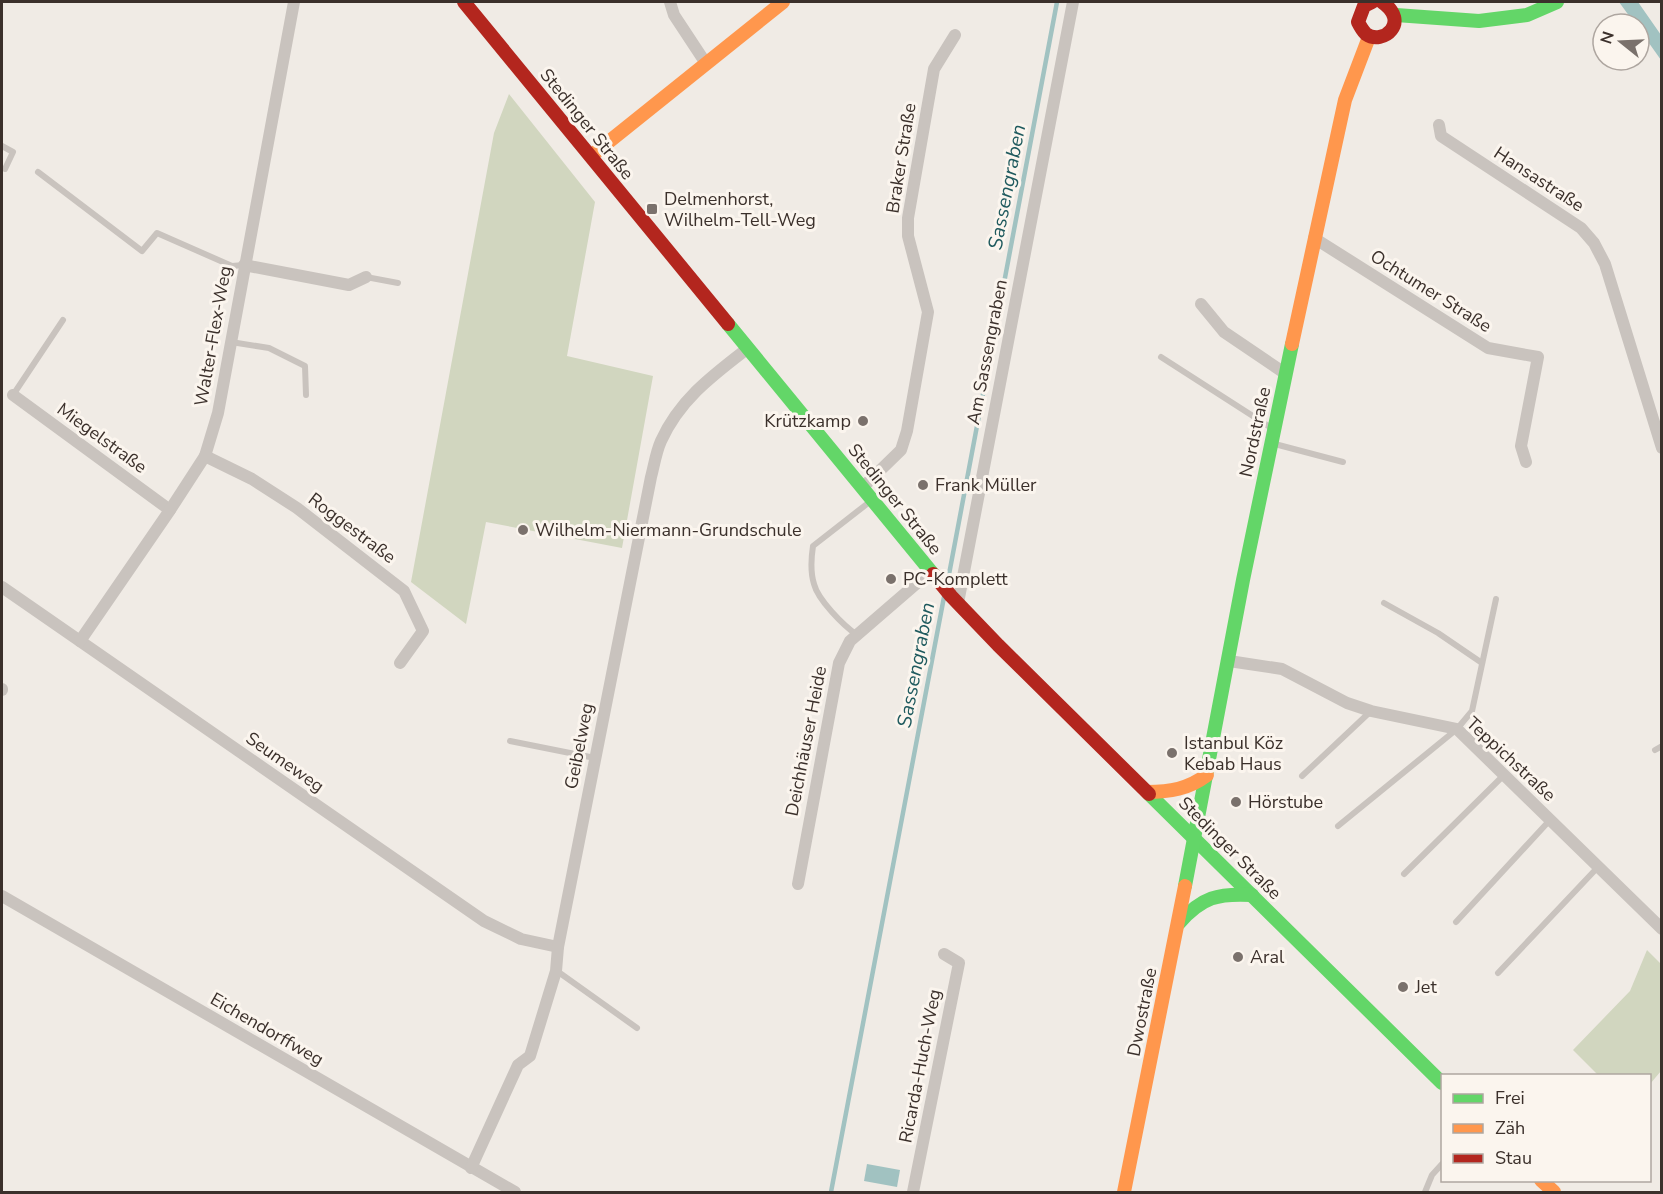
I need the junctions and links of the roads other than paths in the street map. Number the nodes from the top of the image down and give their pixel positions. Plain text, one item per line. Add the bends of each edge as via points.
1 (294, 2) edge
2 (464, 2) edge
3 (670, 2) edge
4 (783, 2) edge
5 (1073, 2) edge
6 (1382, 2) edge
7 (1557, 2) edge
8 (1364, 3) edge
9 (1396, 15) junction
10 (955, 35) dead end
11 (1369, 37) junction
12 (705, 62) junction
13 (1438, 125) dead end
14 (2, 147) edge
15 (591, 156) junction
16 (5, 169) dead end
17 (38, 172) dead end
18 (1314, 238) junction
19 (244, 265) junction
20 (366, 277) joint
21 (398, 283) dead end
22 (1201, 304) dead end
23 (63, 320) dead end
24 (231, 342) junction
25 (748, 348) junction
26 (1161, 357) dead end
27 (1286, 374) junction
28 (13, 395) joint
29 (306, 395) dead end
30 (1274, 429) junction
31 (1271, 443) junction
32 (1662, 448) edge
33 (205, 456) junction
34 (1343, 462) dead end
35 (1526, 462) dead end
36 (862, 488) junction
37 (872, 500) junction
38 (170, 510) junction
39 (935, 577) junction
40 (2, 587) edge
41 (954, 599) junction
42 (1496, 599) dead end
43 (1384, 603) dead end
44 (857, 635) junction
45 (80, 641) junction
46 (1229, 661) junction
47 (400, 663) dead end
48 (1482, 663) junction
49 (1371, 711) junction
50 (1457, 729) junction
51 (510, 741) dead end
52 (1662, 746) edge
53 (1655, 750) dead end
54 (595, 758) junction
55 (1207, 775) junction
56 (1504, 775) junction
57 (1302, 776) dead end
58 (1147, 792) junction
59 (1550, 820) junction
60 (1338, 826) dead end
61 (1195, 839) junction
62 (1598, 867) junction
63 (1404, 874) dead end
64 (798, 884) dead end
65 (1252, 895) junction
66 (2, 896) edge
67 (1456, 922) dead end
68 (1178, 924) junction
69 (1662, 929) edge
70 (558, 947) junction
71 (945, 954) dead end
72 (556, 971) junction
73 (1498, 973) dead end
74 (637, 1028) dead end
75 (1441, 1081) edge
76 (1441, 1166) edge
77 (471, 1168) junction
78 (515, 1192) edge
79 (913, 1192) edge
80 (1124, 1192) edge
81 (1425, 1192) edge

1 - 19 street, Walter-Flex-Weg
2 - 15 street, Stedinger Straße
3 - 12 street via 674,15
4 - 12 street
5 - 41 street, Am Sassengraben
6 - 9 street
7 - 9 street via 1527,15 1479,21
8 - 11 street via 1358,22
9 - 11 street via 1391,32 1383,37
10 - 36 street, Braker Straße via 934,69 908,218 908,236 928,312 907,431 901,450
11 - 18 street, Nordstraße via 1345,100
12 - 15 street
13 - 32 street, Hansastraße via 1441,136 1581,228 1594,243 1605,264
14 - 16 lane via 13,152
15 - 25 street, Stedinger Straße
17 - 19 lane via 142,251 157,233 232,266
18 - 27 street, Nordstraße
18 - 35 street, Ochtumer Straße via 1488,348 1538,357 1521,446
19 - 20 street via 349,285
19 - 24 street, Walter-Flex-Weg
20 - 21 lane
22 - 27 street via 1224,332
23 - 28 lane
24 - 29 lane via 269,348 305,366
24 - 33 street, Walter-Flex-Weg via 218,413
25 - 36 street, Stedinger Straße
25 - 54 street, Geibelweg via 703,382 661,441
26 - 30 lane
27 - 30 street, Nordstraße
28 - 38 street, Miegelstraße
30 - 31 street, Nordstraße
31 - 34 lane
31 - 46 street, Nordstraße
33 - 38 street, Walter-Flex-Weg
33 - 47 street, Roggestraße via 252,479 297,508 404,591 423,631
36 - 37 street, Stedinger Straße
37 - 39 street, Stedinger Straße
37 - 44 lane via 813,546 810,563 814,586 846,628
38 - 45 street, Walter-Flex-Weg
39 - 41 street, Stedinger Straße
39 - 44 street, Deichhäuser Heide
40 - 45 street, Seumeweg
41 - 58 street, Stedinger Straße
42 - 48 lane
43 - 48 lane
44 - 64 street, Deichhäuser Heide via 838,663
45 - 70 street, Seumeweg via 484,921 521,939
46 - 49 street, Teppichstraße via 1282,669 1347,703
46 - 55 street, Nordstraße
48 - 50 lane via 1472,711
49 - 50 street, Teppichstraße
49 - 57 lane
50 - 56 street, Teppichstraße
50 - 60 lane
51 - 54 lane
52 - 53 lane
54 - 70 street, Geibelweg
55 - 58 street via 1184,789
55 - 61 street, Nordstraße
56 - 59 street, Teppichstraße
56 - 63 lane
58 - 61 street, Stedinger Straße
59 - 62 street, Teppichstraße
59 - 67 lane
61 - 65 street, Stedinger Straße
61 - 68 street, Dwostraße
62 - 69 street, Teppichstraße
62 - 73 lane
65 - 68 street via 1208,897
65 - 75 street, Stedinger Straße
66 - 77 street, Eichendorffweg
68 - 80 street, Dwostraße
70 - 72 street, Geibelweg
71 - 79 street, Ricarda-Huch-Weg via 959,963
72 - 74 lane
72 - 77 street, Geibelweg via 530,1056 518,1065
76 - 81 lane via 1432,1174
77 - 78 street, Eichendorffweg

